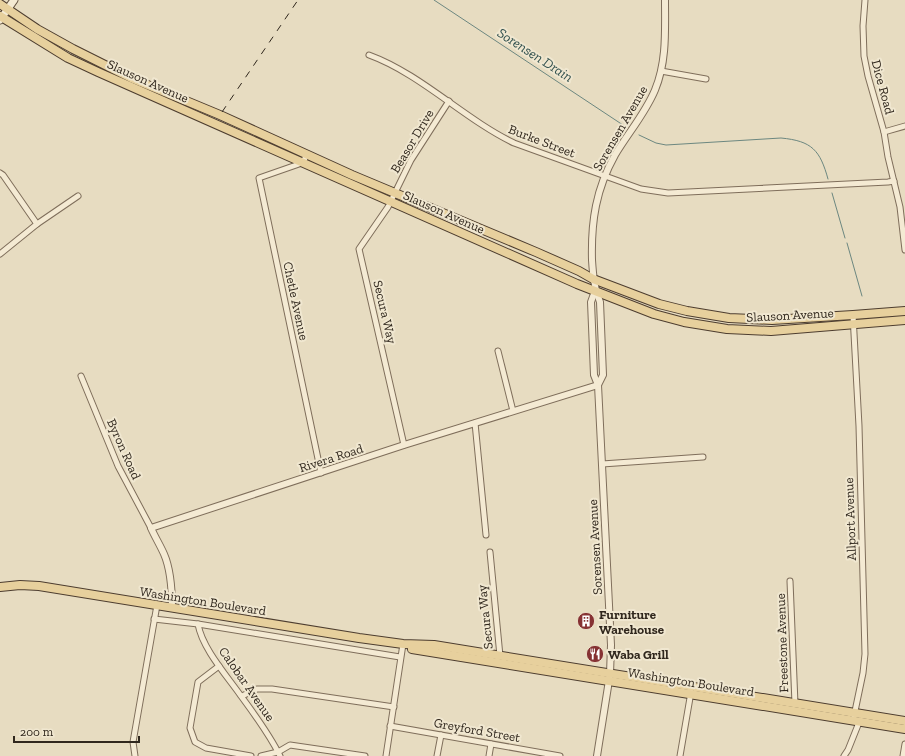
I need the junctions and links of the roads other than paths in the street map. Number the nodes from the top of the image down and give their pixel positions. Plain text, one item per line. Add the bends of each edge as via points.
1 (3, 0) edge
2 (14, 0) edge
3 (665, 0) edge
4 (865, 0) edge
5 (2, 6) edge
6 (1, 17) edge
7 (369, 55) dead end
8 (661, 71) junction
9 (706, 79) dead end
10 (128, 81) junction
11 (168, 93) junction
12 (163, 101) junction
13 (449, 101) junction
14 (905, 126) edge
15 (884, 132) junction
16 (308, 155) junction
17 (302, 163) junction
18 (0, 173) edge
19 (604, 176) junction
20 (894, 181) junction
21 (78, 196) dead end
22 (393, 197) junction
23 (36, 224) junction
24 (905, 250) edge
25 (0, 254) edge
26 (545, 269) junction
27 (593, 279) junction
28 (595, 291) junction
29 (652, 302) junction
30 (905, 311) edge
31 (854, 319) junction
32 (905, 320) edge
33 (498, 351) dead end
34 (81, 376) dead end
35 (598, 385) junction
36 (513, 411) junction
37 (475, 424) junction
38 (404, 445) junction
39 (703, 457) dead end
40 (602, 464) junction
41 (321, 473) junction
42 (151, 528) junction
43 (486, 536) dead end
44 (490, 552) dead end
45 (790, 582) dead end
46 (0, 587) edge
47 (157, 605) junction
48 (172, 608) junction
49 (154, 619) junction
50 (198, 624) junction
51 (403, 644) junction
52 (500, 656) junction
53 (400, 657) junction
54 (219, 666) junction
55 (609, 677) junction
56 (691, 691) junction
57 (242, 696) junction
58 (795, 704) junction
59 (394, 707) junction
60 (857, 717) junction
61 (905, 721) edge
62 (390, 726) junction
63 (905, 729) edge
64 (441, 735) junction
65 (491, 744) junction
66 (905, 744) edge
67 (279, 754) edge
68 (539, 754) edge
69 (135, 756) edge
70 (251, 756) edge
71 (262, 756) edge
72 (365, 756) edge
73 (386, 756) edge
74 (437, 756) edge
75 (489, 756) edge
76 (560, 756) edge
77 (597, 756) edge
78 (680, 756) edge
79 (844, 756) edge
80 (903, 756) edge

1 - 5 main road
2 - 5 main road
3 - 8 street, Sorensen Avenue via 665,47
4 - 15 street, Dice Road via 862,39 864,56
5 - 6 main road
5 - 10 main road, Slauson Avenue via 72,50
6 - 10 main road, Slauson Avenue via 68,58
7 - 13 street, Burke Street via 386,61
8 - 9 street
8 - 19 street, Sorensen Avenue via 646,108
10 - 11 main road, Slauson Avenue
10 - 12 main road, Slauson Avenue
11 - 12 main road
11 - 16 main road, Slauson Avenue
12 - 17 main road, Slauson Avenue
13 - 19 street, Burke Street via 501,137
13 - 22 street, Beasor Drive via 411,160
14 - 15 street
15 - 20 street, Dice Road
16 - 17 street
16 - 22 main road, Slauson Avenue
17 - 22 main road, Slauson Avenue
17 - 41 street, Chetle Avenue via 259,178
18 - 23 street
19 - 20 street, Burke Street via 641,189 668,193
19 - 27 street, Sorensen Avenue via 593,224
20 - 24 street, Dice Road
21 - 23 street
22 - 26 main road, Slauson Avenue
22 - 27 main road, Slauson Avenue via 509,240
22 - 38 street, Secura Way via 359,249
23 - 25 street
26 - 27 main road via 574,278
26 - 28 main road, Slauson Avenue
27 - 28 street, Sorensen Avenue
27 - 29 main road, Slauson Avenue
28 - 29 main road via 613,290
28 - 31 main road, Slauson Avenue via 654,314 727,329 771,331
28 - 35 street, Sorensen Avenue via 600,302 603,375
29 - 31 main road, Slauson Avenue via 729,318
30 - 31 main road, Slauson Avenue
31 - 32 main road, Slauson Avenue
31 - 60 street, Allport Avenue via 865,654
33 - 36 street
34 - 42 street, Byron Road via 118,466
35 - 36 street, Rivera Road
35 - 40 street, Sorensen Avenue
36 - 37 street, Rivera Road
37 - 38 street, Rivera Road
37 - 43 street
38 - 41 street, Rivera Road
39 - 40 street
40 - 55 street, Sorensen Avenue via 611,645
41 - 42 street, Rivera Road
42 - 48 street via 168,569
44 - 52 street, Secura Way
45 - 58 street, Freestone Avenue
46 - 47 main road, Washington Boulevard via 39,586
47 - 48 main road, Washington Boulevard
47 - 49 street
48 - 51 main road, Washington Boulevard
49 - 50 street, Washington Boulevard
49 - 69 street via 133,742
50 - 53 street, Washington Boulevard
50 - 54 street, Calobar Avenue via 199,633
51 - 52 main road, Washington Boulevard via 434,645
51 - 53 street
51 - 55 main road, Washington Boulevard via 414,649
52 - 55 main road, Washington Boulevard
53 - 59 street
54 - 57 street, Calobar Avenue
54 - 70 street via 198,682 190,728 195,742 206,748
55 - 56 main road, Washington Boulevard
55 - 77 street, Sorensen Avenue
56 - 58 main road, Washington Boulevard
56 - 60 main road, Washington Boulevard
56 - 78 street
57 - 59 street via 257,689 272,689
57 - 67 street, Calobar Avenue
58 - 60 main road, Washington Boulevard
59 - 62 street
60 - 61 main road, Washington Boulevard
60 - 63 main road, Washington Boulevard
60 - 79 street, Allport Avenue
62 - 64 street, Greyford Street
62 - 73 street
64 - 65 street, Greyford Street
64 - 74 street
65 - 68 street, Greyford Street
65 - 75 street
66 - 80 street
67 - 71 street
67 - 72 street via 290,745
68 - 76 street, Greyford Street

